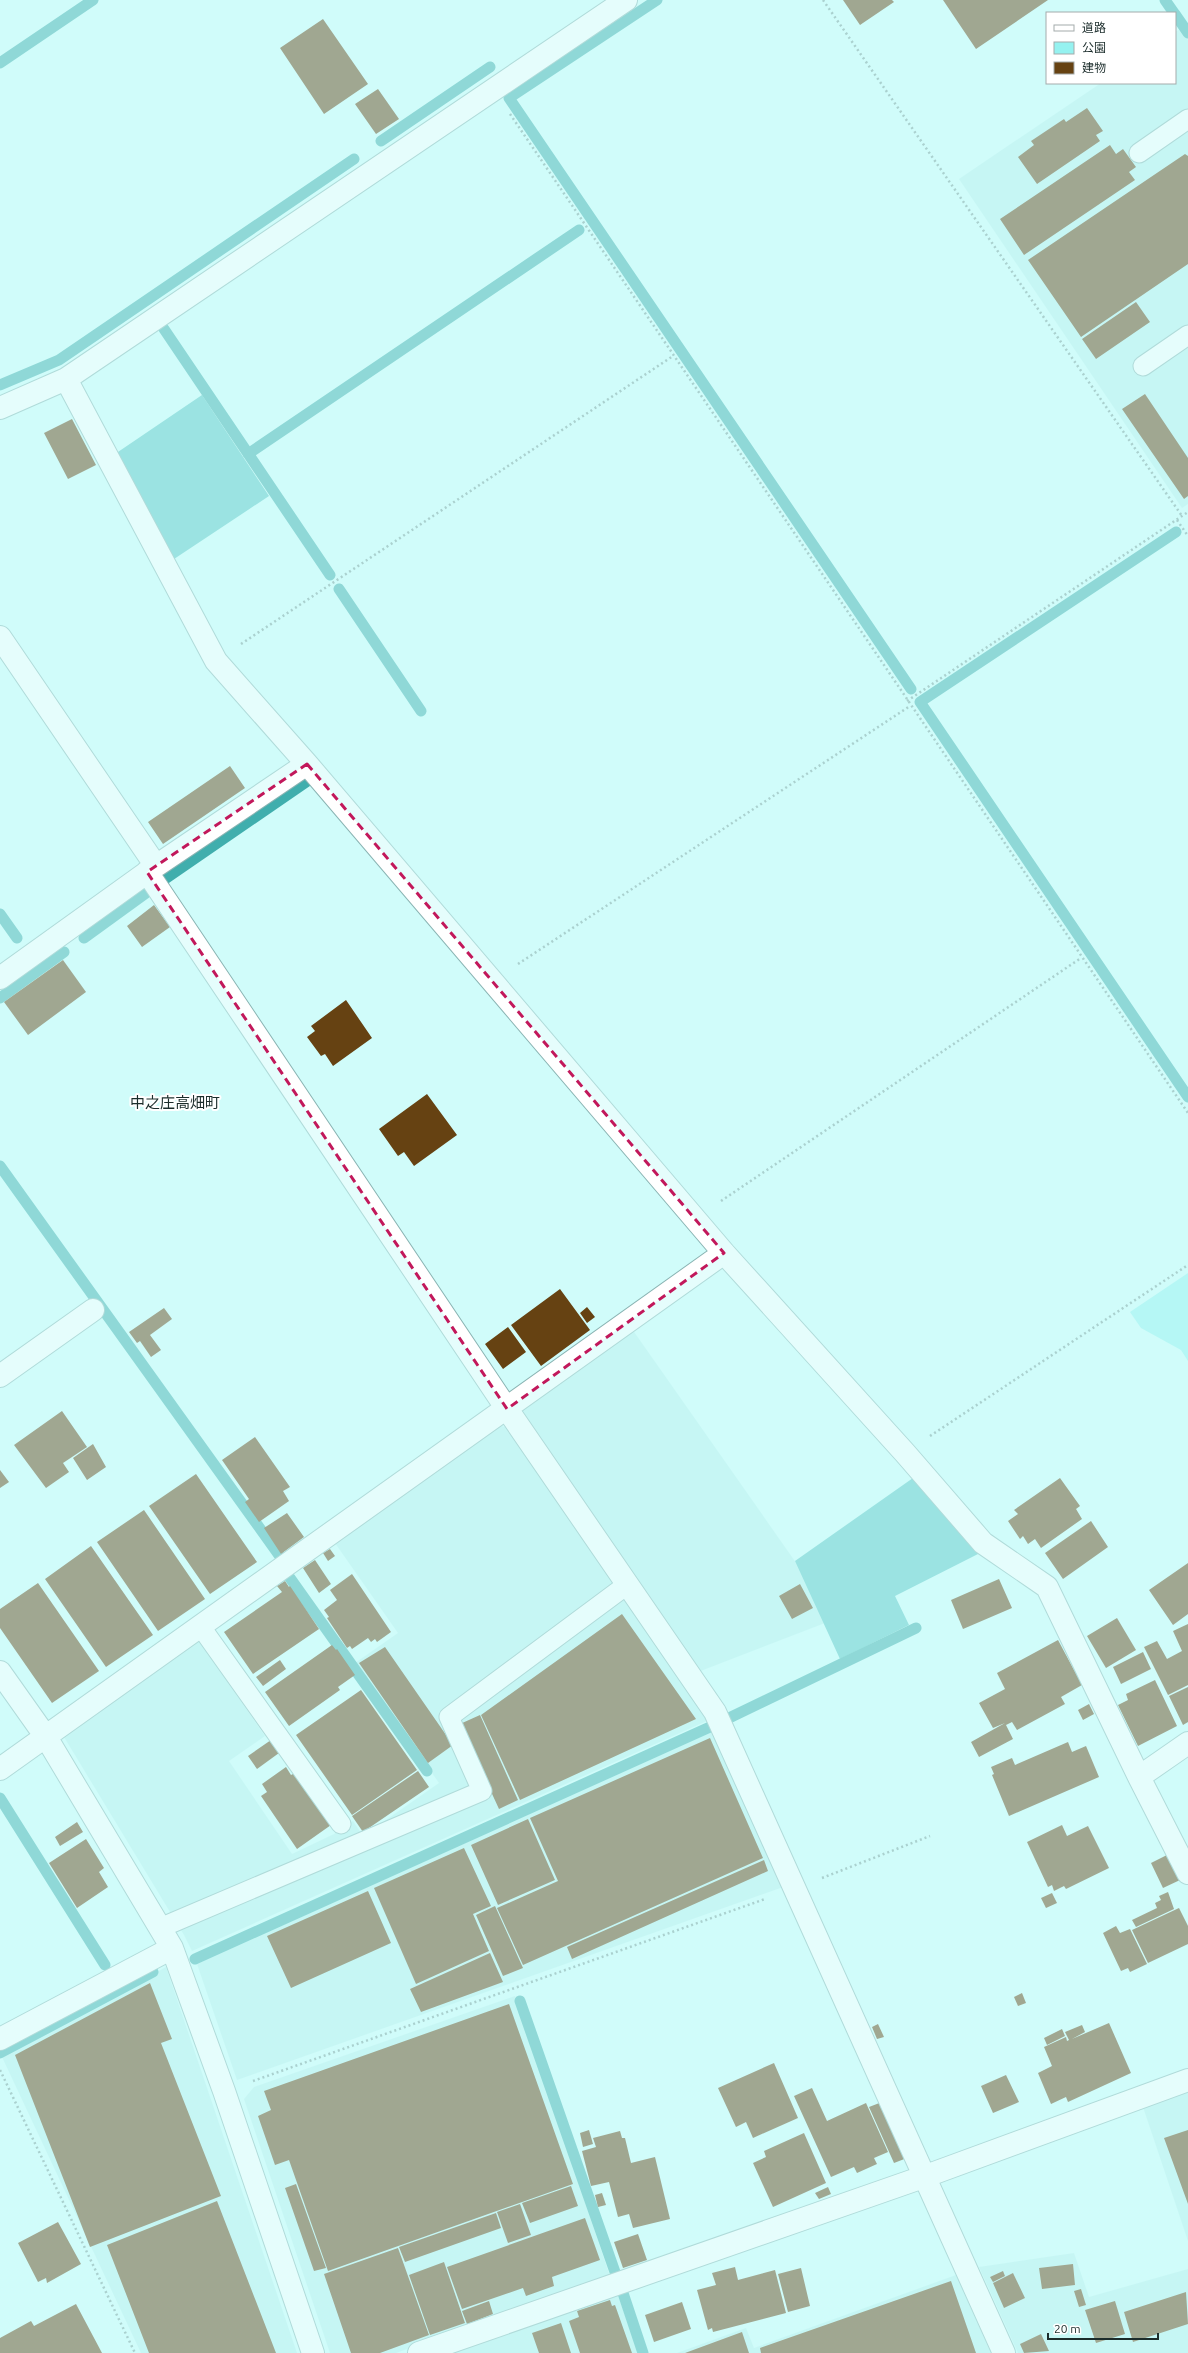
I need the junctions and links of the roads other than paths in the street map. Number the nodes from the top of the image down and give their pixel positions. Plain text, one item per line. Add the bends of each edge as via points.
1 (626, 0) edge
2 (1188, 119) edge
3 (1139, 153) dead end
4 (1188, 335) edge
5 (1142, 366) dead end
6 (66, 380) junction
7 (0, 408) edge
8 (0, 637) edge
9 (307, 764) junction
10 (151, 869) junction
11 (0, 978) edge
12 (724, 1253) junction
13 (93, 1310) dead end
14 (0, 1376) edge
15 (507, 1408) junction
16 (628, 1584) junction
17 (200, 1627) junction
18 (0, 1672) edge
19 (46, 1737) junction
20 (1188, 1743) edge
21 (0, 1769) edge
22 (1139, 1777) junction
23 (341, 1824) dead end
24 (1188, 1873) edge
25 (160, 1928) junction
26 (172, 1948) junction
27 (0, 2039) edge
28 (1188, 2080) edge
29 (926, 2176) junction
30 (313, 2353) edge
31 (419, 2353) edge
32 (1004, 2353) edge

1 - 6 street
2 - 3 lane
4 - 5 lane
6 - 7 street
6 - 9 street via 216,661
8 - 10 street
9 - 10 street
9 - 12 street
10 - 11 street
10 - 15 street
12 - 15 street
12 - 22 street via 905,1453 982,1543 1047,1587
13 - 14 street
15 - 16 street
15 - 17 street
16 - 25 lane via 449,1717 482,1792
16 - 29 street via 716,1712
17 - 19 street
17 - 23 lane
18 - 19 street
19 - 21 street
19 - 25 street
20 - 22 street
22 - 24 street
25 - 26 street
26 - 27 street
26 - 30 street
28 - 29 street
29 - 31 street
29 - 32 street

